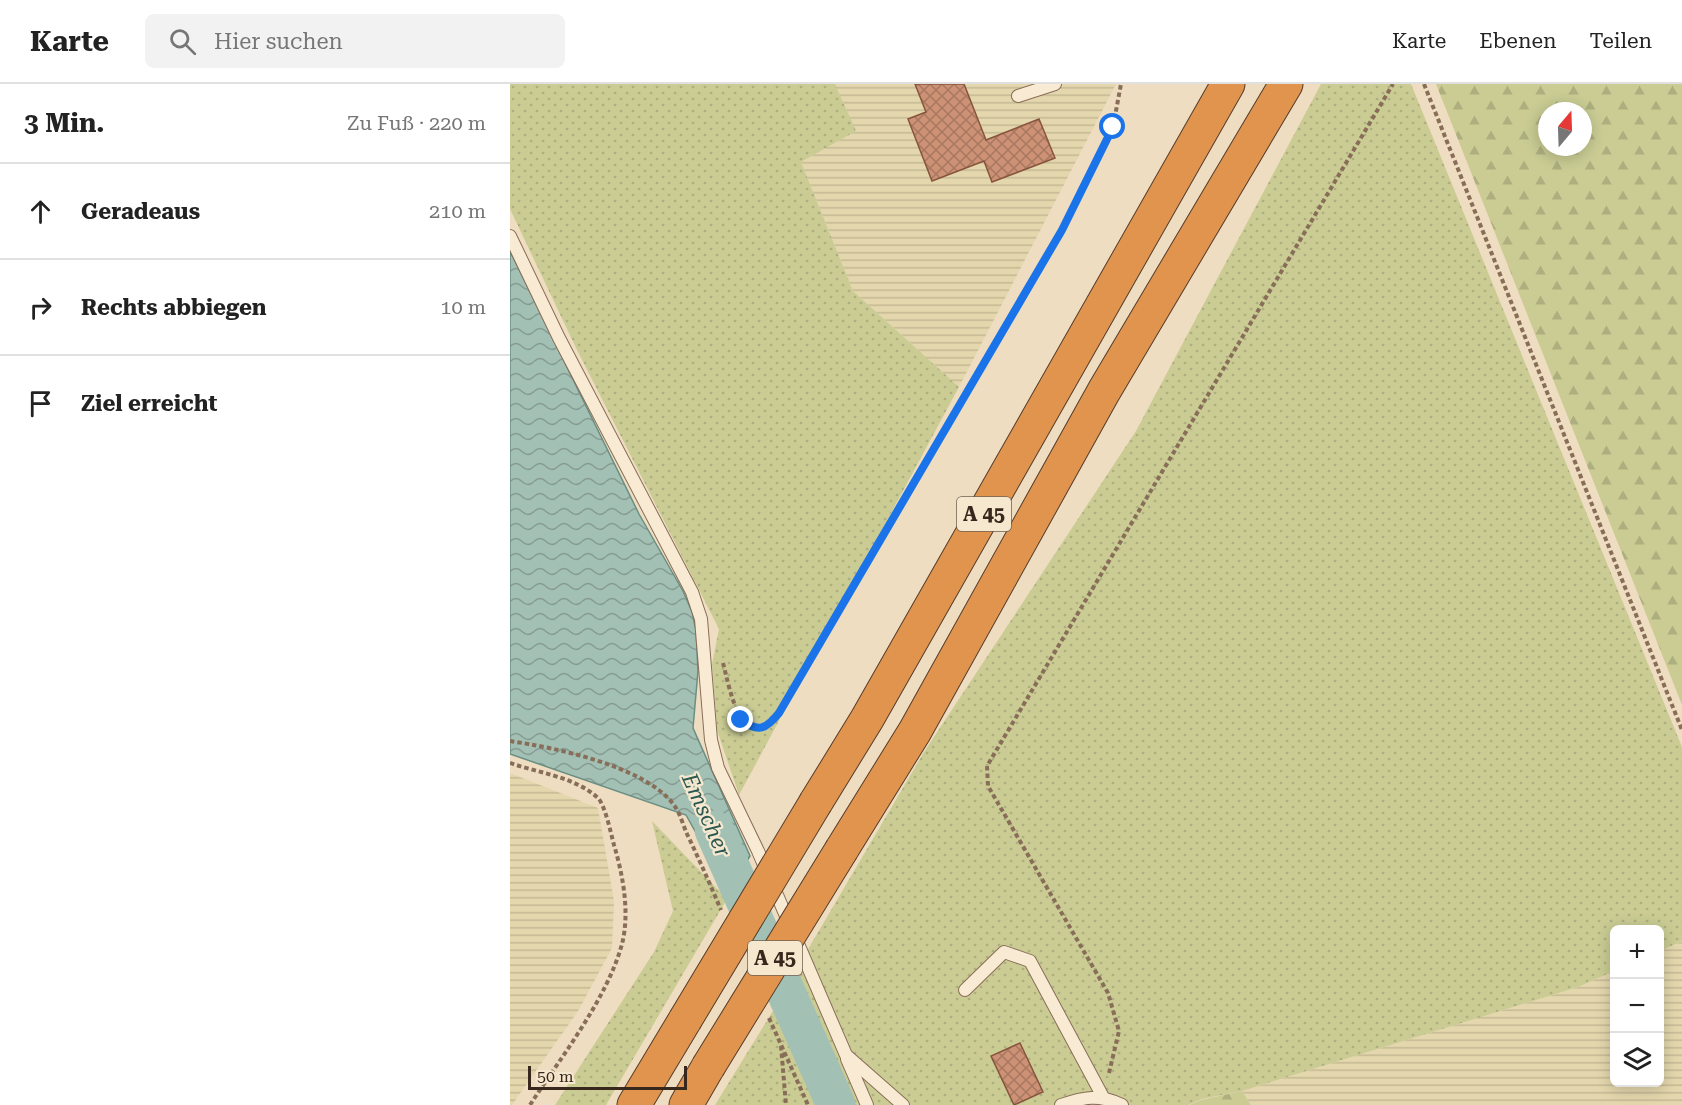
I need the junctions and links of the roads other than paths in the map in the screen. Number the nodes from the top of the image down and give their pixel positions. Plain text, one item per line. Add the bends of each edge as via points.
1 (1055, 84) edge
2 (1228, 84) edge
3 (1286, 84) edge
4 (1018, 96) dead end
5 (510, 236) edge
6 (965, 990) dead end
7 (846, 1054) junction
8 (1103, 1097) junction
9 (634, 1105) edge
10 (686, 1105) edge
11 (867, 1105) edge
12 (903, 1105) edge
13 (1061, 1105) edge
14 (1122, 1105) edge

1 - 4 lane
2 - 9 highway, A 45, bridge via 879,699
3 - 10 highway, A 45, bridge via 1104,391 915,731
5 - 7 lane via 692,592 701,619 711,740 718,768
6 - 8 lane via 1004,952 1030,961
7 - 11 lane
7 - 12 lane
8 - 13 lane
8 - 14 lane

